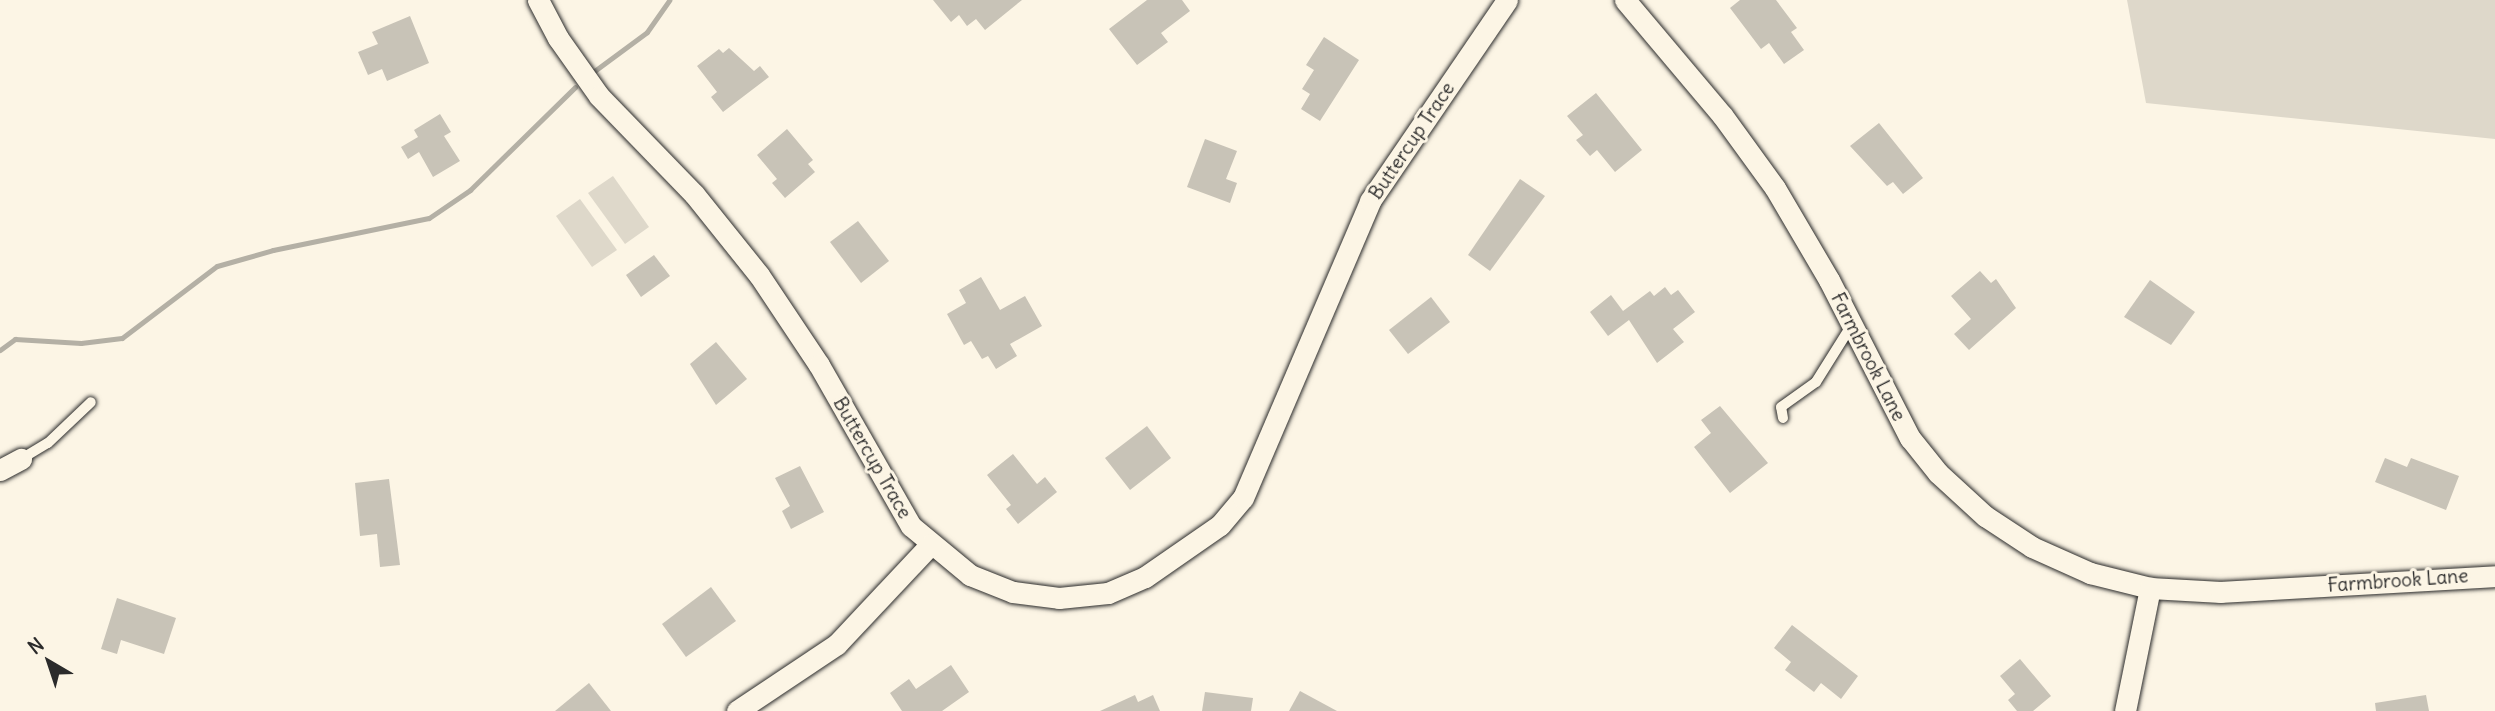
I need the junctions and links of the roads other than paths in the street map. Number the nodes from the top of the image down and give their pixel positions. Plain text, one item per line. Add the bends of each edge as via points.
1 (538, 0) edge
2 (1507, 0) edge
3 (1628, 1) edge
4 (1852, 326) junction
5 (91, 402) dead end
6 (1783, 418) dead end
7 (21, 459) joint
8 (0, 470) edge
9 (930, 545) junction
10 (2495, 576) edge
11 (2150, 588) junction
12 (737, 711) edge
13 (2125, 711) edge

1 - 9 street, Buttercup Trace via 599,96 694,194 760,275 819,365 894,503
2 - 9 street, Buttercup Trace via 1370,201 1243,498 1220,525 1145,578 1108,593 1059,598 1013,592 970,575
3 - 4 street, Farmbrook Lane via 1775,188
4 - 6 lane via 1816,382 1787,399 1781,407
4 - 11 street, Farmbrook Lane via 1910,438 1938,473 1984,516 2032,547 2090,573
5 - 7 lane via 48,443
7 - 8 street
9 - 12 street via 837,645
10 - 11 street, Farmbrook Lane via 2221,592
11 - 13 street

